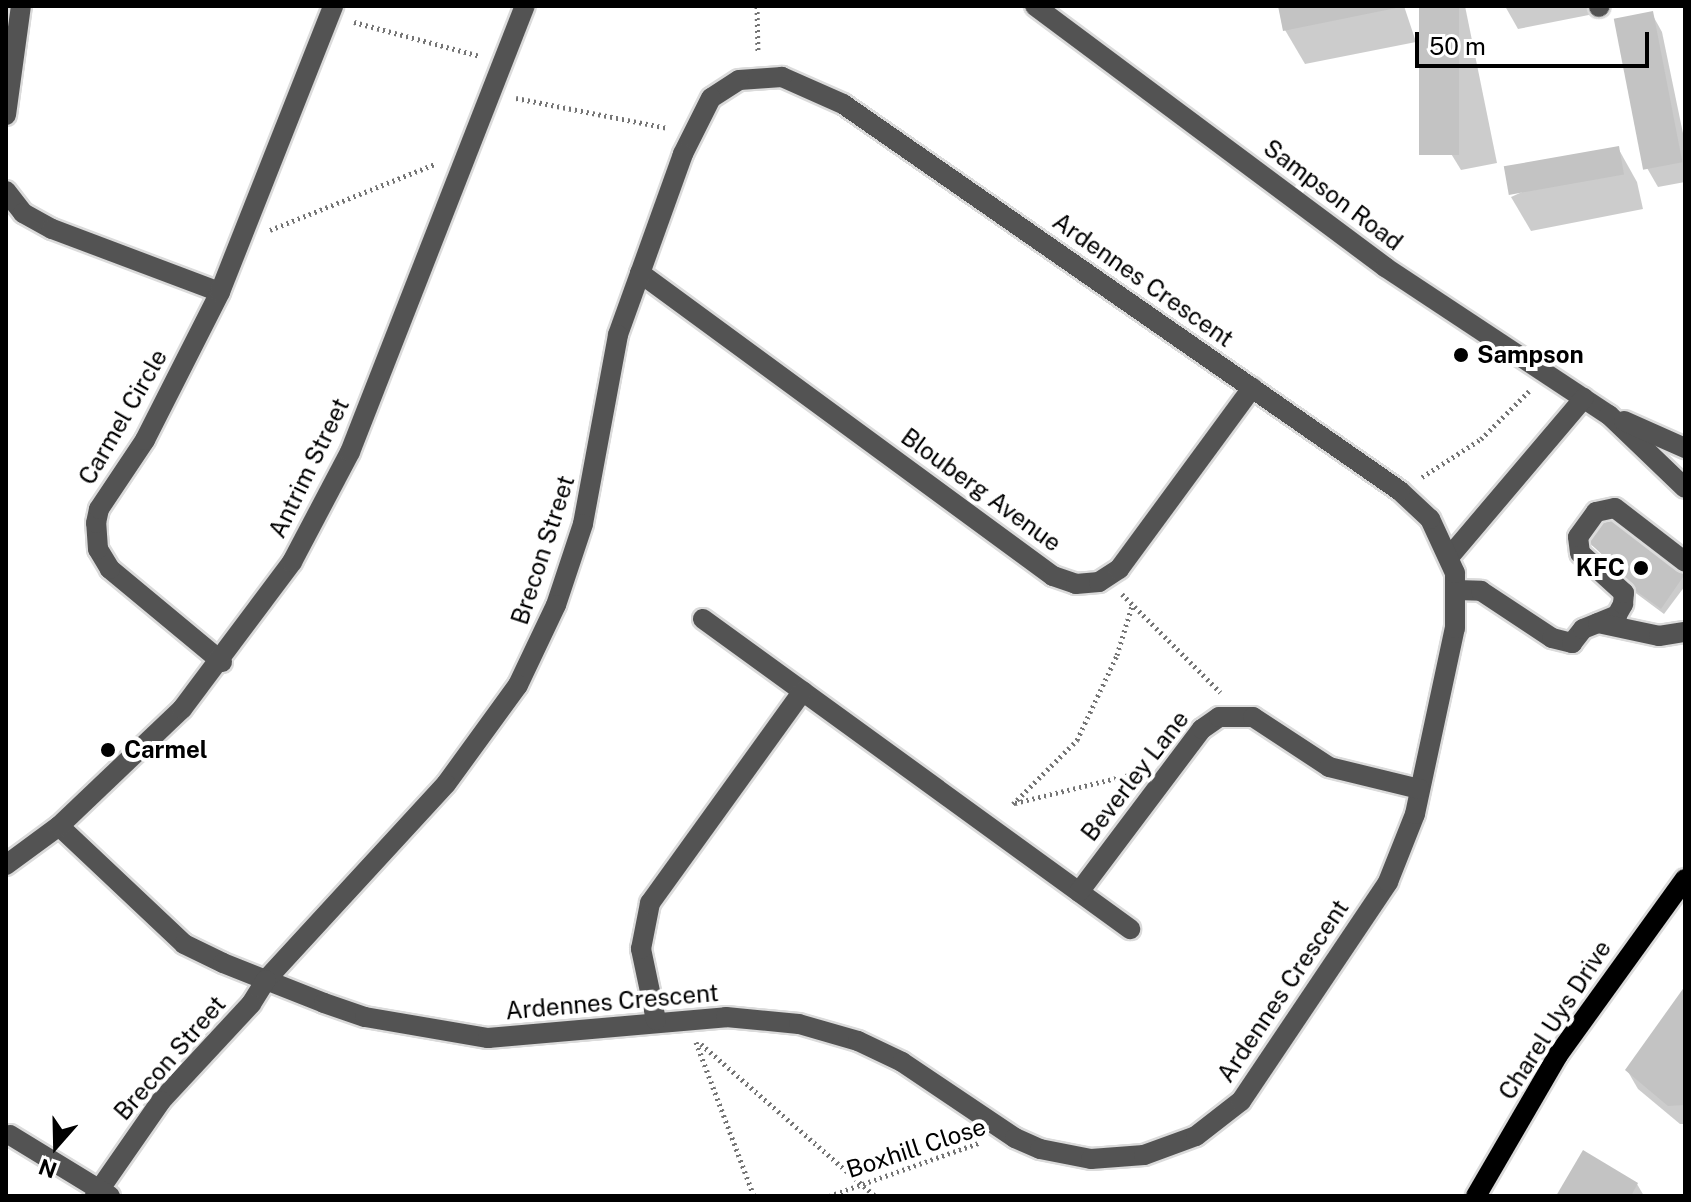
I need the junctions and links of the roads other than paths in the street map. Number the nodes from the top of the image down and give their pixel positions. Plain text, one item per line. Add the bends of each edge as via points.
1 (21, 6) edge
2 (525, 6) edge
3 (1035, 6) edge
4 (331, 11) edge
5 (782, 77) joint
6 (6, 115) edge
7 (6, 191) edge
8 (640, 273) junction
9 (220, 292) junction
10 (1252, 388) junction
11 (1584, 398) junction
12 (1609, 415) junction
13 (1685, 448) edge
14 (1685, 488) edge
15 (1450, 556) junction
16 (1685, 562) edge
17 (1457, 590) junction
18 (703, 619) dead end
19 (1598, 623) junction
20 (1685, 632) edge
21 (222, 662) junction
22 (803, 691) junction
23 (1419, 789) junction
24 (59, 826) junction
25 (6, 865) edge
26 (1685, 879) edge
27 (1079, 892) junction
28 (1130, 929) dead end
29 (266, 980) junction
30 (656, 1020) junction
31 (10, 1135) dead end
32 (101, 1193) edge
33 (1476, 1196) edge

1 - 6 street
2 - 21 street, Antrim Street via 330,495 292,562
3 - 11 street, Sampson Road via 1385,267
4 - 9 street, Carmel Circle
5 - 8 street, Brecon Street via 739,80 711,98 692,133
5 - 10 street, Ardennes Crescent via 843,104
7 - 9 street via 23,213 52,229
8 - 10 street, Blouberg Avenue via 1053,576 1076,584 1109,577
8 - 29 street, Brecon Street via 612,360 583,524 532,659 472,753
9 - 21 street, Carmel Circle via 145,440 99,509 95,537 110,569
10 - 15 street, Ardennes Crescent via 1400,491 1430,519
11 - 12 street, Sampson Road
11 - 15 street
12 - 13 street, Sampson Road
12 - 14 street, Sampson Road
15 - 17 street, Ardennes Crescent
16 - 19 street via 1615,508 1596,512 1578,537 1580,553 1624,593 1617,615
17 - 19 street via 1481,591 1552,638 1572,643 1583,629
17 - 23 street, Ardennes Crescent via 1455,628
18 - 22 street
19 - 20 street via 1659,636
21 - 24 street, Antrim Street via 140,753
22 - 27 street
22 - 30 street via 650,903 641,949
23 - 27 street, Beverley Lane via 1329,767 1261,721 1243,715 1219,717 1202,729
23 - 30 street, Ardennes Crescent via 1408,838 1388,882 1259,1079 1219,1120 1170,1148 1118,1159 1065,1156 1015,1138 923,1074 858,1041 763,1018 692,1028
24 - 25 street, Antrim Street
24 - 29 street, Ardennes Crescent via 163,929 203,955
26 - 33 main road, Charel Uys Drive via 1558,1055
27 - 28 street
29 - 30 street, Ardennes Crescent via 365,1017 449,1035 526,1038
29 - 32 street, Brecon Street via 251,1004 161,1101
31 - 32 street

